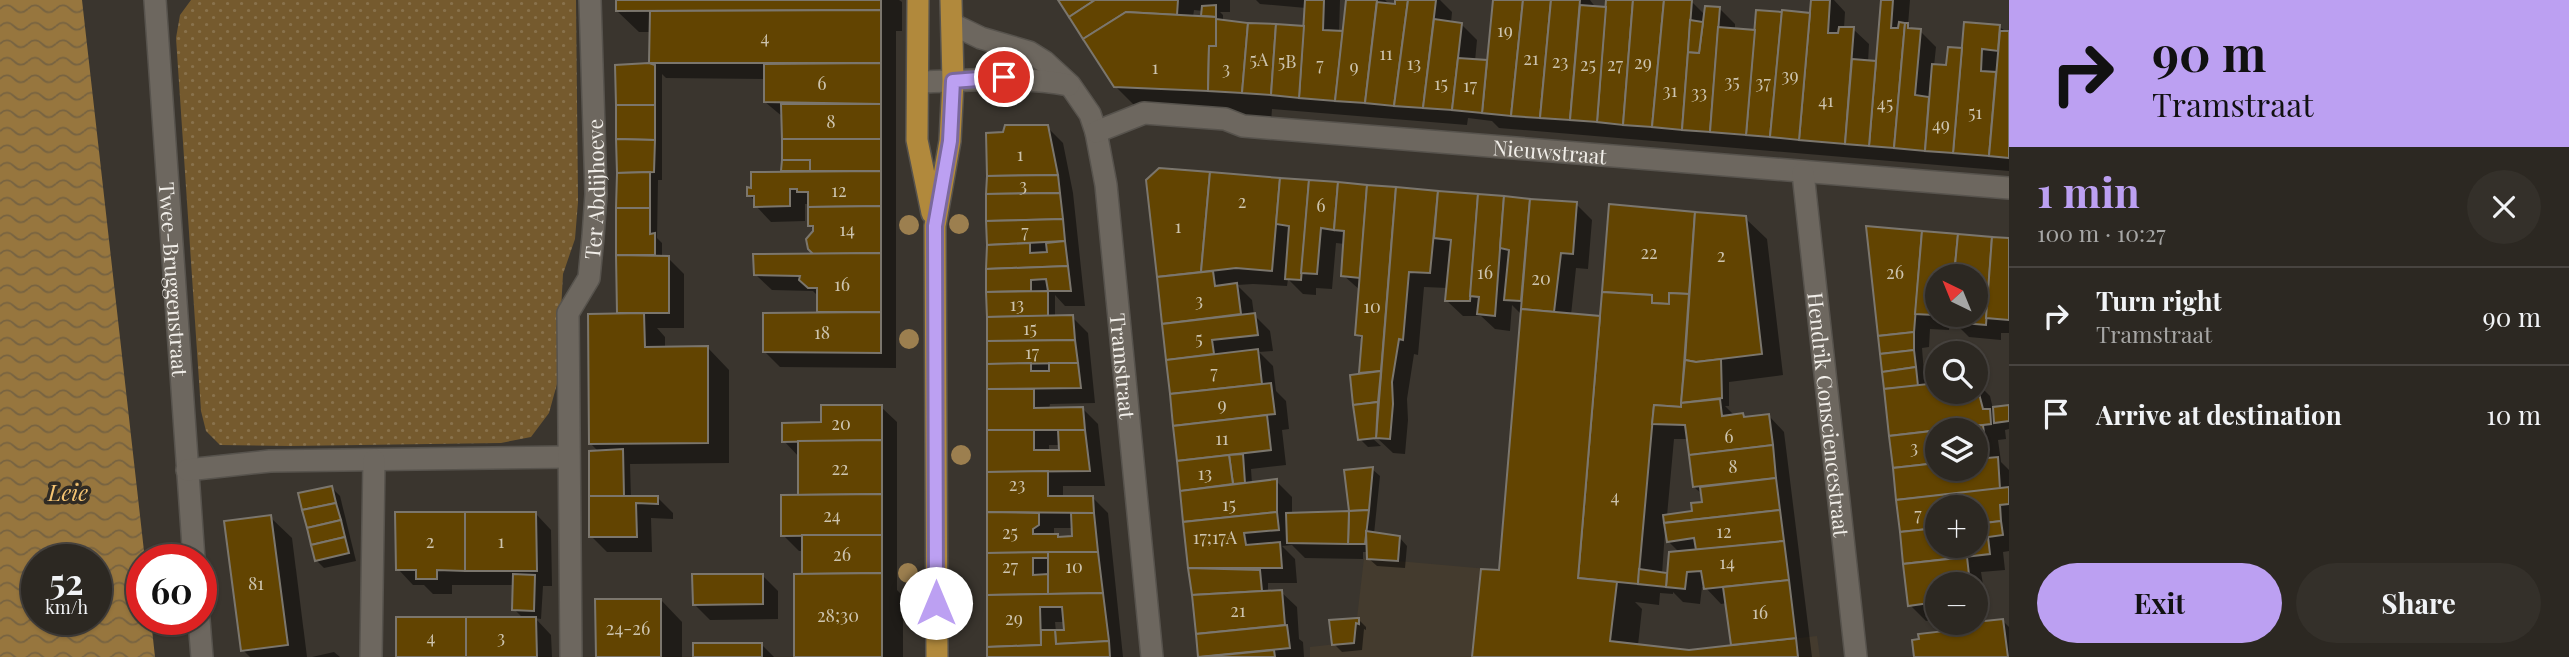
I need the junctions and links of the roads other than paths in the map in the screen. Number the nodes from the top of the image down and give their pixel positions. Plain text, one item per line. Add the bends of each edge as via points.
1 (155, 0) edge
2 (590, 0) edge
3 (918, 0) edge
4 (951, 0) edge
5 (952, 24) junction
6 (953, 81) junction
7 (918, 82) junction
8 (1070, 85) junction
9 (1096, 132) junction
10 (1803, 173) junction
11 (2009, 188) edge
12 (935, 226) junction
13 (568, 457) junction
14 (374, 460) junction
15 (187, 470) junction
16 (193, 544) edge
17 (200, 635) edge
18 (202, 657) edge
19 (371, 657) edge
20 (570, 657) edge
21 (937, 657) edge
22 (1152, 657) edge
23 (1856, 657) edge

1 - 15 street, Twee-Bruggenstraat
2 - 13 street, Ter Abdijhoeve via 596,194 589,278 568,313
3 - 7 main road
4 - 5 main road
5 - 6 main road
5 - 8 street, Tramstraat via 1028,52
6 - 7 street
6 - 8 street via 1004,77
6 - 12 main road via 950,141
7 - 12 main road via 917,140
8 - 9 street, Tramstraat
9 - 10 street, Nieuwstraat via 1144,113 1225,119 1243,126
9 - 22 street, Tramstraat via 1106,185
10 - 11 street, Nieuwstraat
10 - 23 street, Hendrik Consciencestraat
12 - 21 main road
13 - 14 street
13 - 20 street, Ter Abdijhoeve
14 - 15 street via 270,461
14 - 19 street
15 - 16 street, Twee-Bruggenstraat
17 - 18 street

